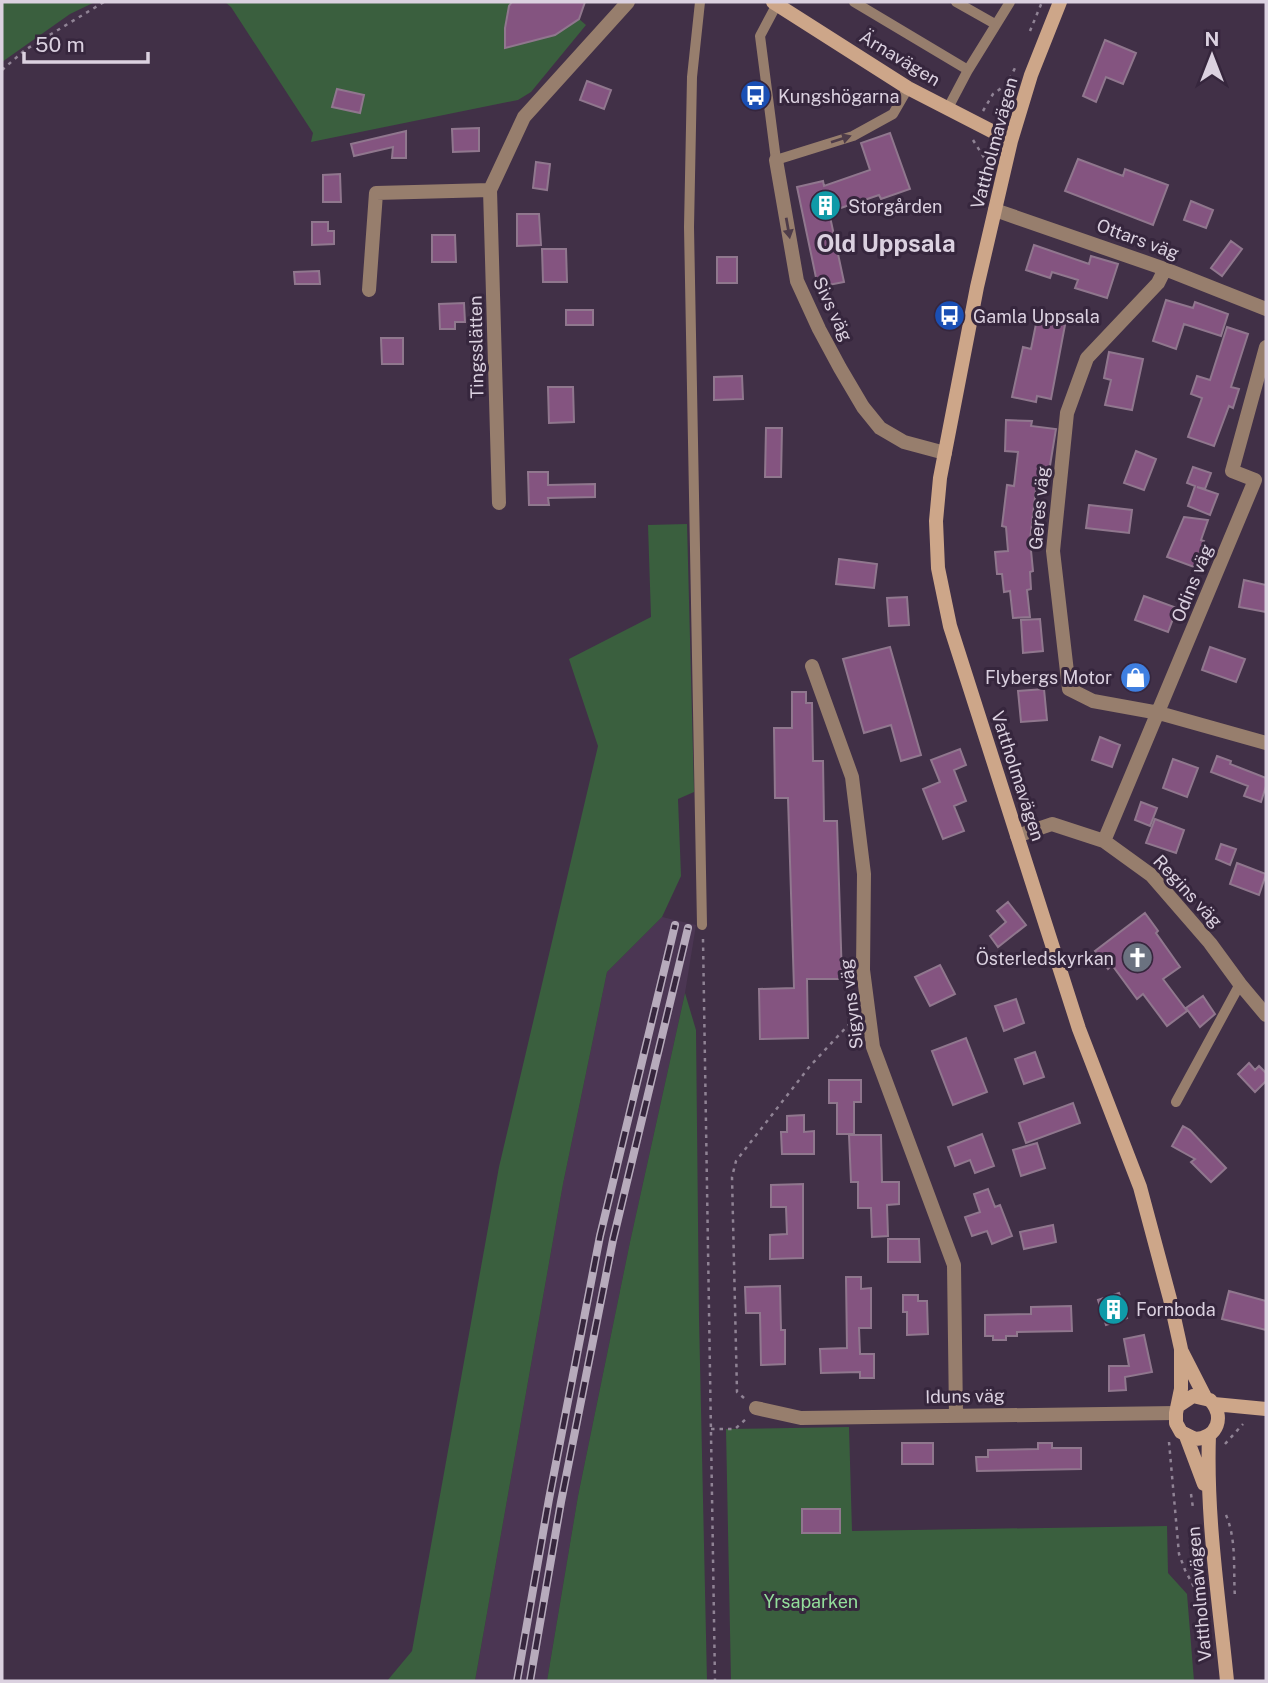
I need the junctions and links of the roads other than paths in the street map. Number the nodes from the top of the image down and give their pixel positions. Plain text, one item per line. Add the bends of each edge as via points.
1 (628, 2) edge
2 (700, 2) edge
3 (854, 2) edge
4 (956, 2) edge
5 (1010, 2) edge
6 (1060, 2) edge
7 (775, 3) edge
8 (995, 24) junction
9 (968, 70) junction
10 (908, 88) junction
11 (948, 108) junction
12 (1011, 141) junction
13 (776, 160) junction
14 (490, 190) junction
15 (995, 210) junction
16 (1165, 270) junction
17 (369, 290) dead end
18 (1266, 309) edge
19 (1266, 347) edge
20 (945, 453) junction
21 (1261, 482) edge
22 (499, 503) dead end
23 (812, 666) dead end
24 (1159, 713) junction
25 (1266, 743) edge
26 (1017, 836) junction
27 (1104, 841) junction
28 (702, 925) road end
29 (1240, 984) junction
30 (1266, 1015) edge
31 (1176, 1101) dead end
32 (1181, 1349) junction
33 (1209, 1401) junction
34 (756, 1408) road end
35 (1177, 1409) junction
36 (1266, 1409) edge
37 (956, 1416) junction
38 (1213, 1430) junction
39 (1186, 1436) junction
40 (1210, 1503) junction
41 (1227, 1681) edge

1 - 14 street, Tingsslätten via 524,117
2 - 28 lane via 692,77 689,227
3 - 9 lane
4 - 8 lane
5 - 8 lane
6 - 12 main road, Vattholmavägen
7 - 10 main road, Ärnavägen
7 - 13 lane, Sivs väg via 760,36
8 - 9 lane
9 - 11 lane
10 - 11 main road, Ärnavägen
13 -> 10 lane via 853,136 893,114
11 - 12 main road, Ärnavägen
12 - 15 main road, Vattholmavägen
13 -> 20 street, Sivs väg via 797,281 863,407 880,428 904,442
14 - 17 street via 376,193
14 - 22 street, Tingsslätten
15 - 16 street, Ottars väg
15 - 20 main road, Vattholmavägen
16 - 18 street, Ottars väg
16 - 24 street, Geres väg via 1087,358 1067,413 1053,551 1069,689 1093,701
19 - 21 street, Odins väg via 1232,471
20 - 26 main road, Vattholmavägen via 936,521 939,568 950,626
21 - 24 street, Odins väg
23 - 37 street, Sigyns väg via 852,777 864,874 863,970 873,1047 954,1265
24 - 25 street
24 - 27 street, Odins väg
26 - 27 street, Regins väg via 1052,824
26 - 32 main road, Vattholmavägen via 1079,1029 1140,1187
27 - 29 street, Regins väg via 1151,875
29 - 30 street, Regins väg
29 - 31 lane
32 - 33 main road, Vattholmavägen
32 - 35 main road, Vattholmavägen
33 - 35 main road via 1193,1396
33 - 36 main road
33 - 38 main road via 1219,1416
34 - 37 street, Iduns väg via 801,1418
35 - 37 street, Iduns väg
35 - 39 main road via 1176,1423
36 - 38 main road via 1237,1415
38 - 39 main road via 1199,1439
38 - 40 main road, Vattholmavägen
39 - 40 main road, Vattholmavägen
40 - 41 main road, Vattholmavägen

